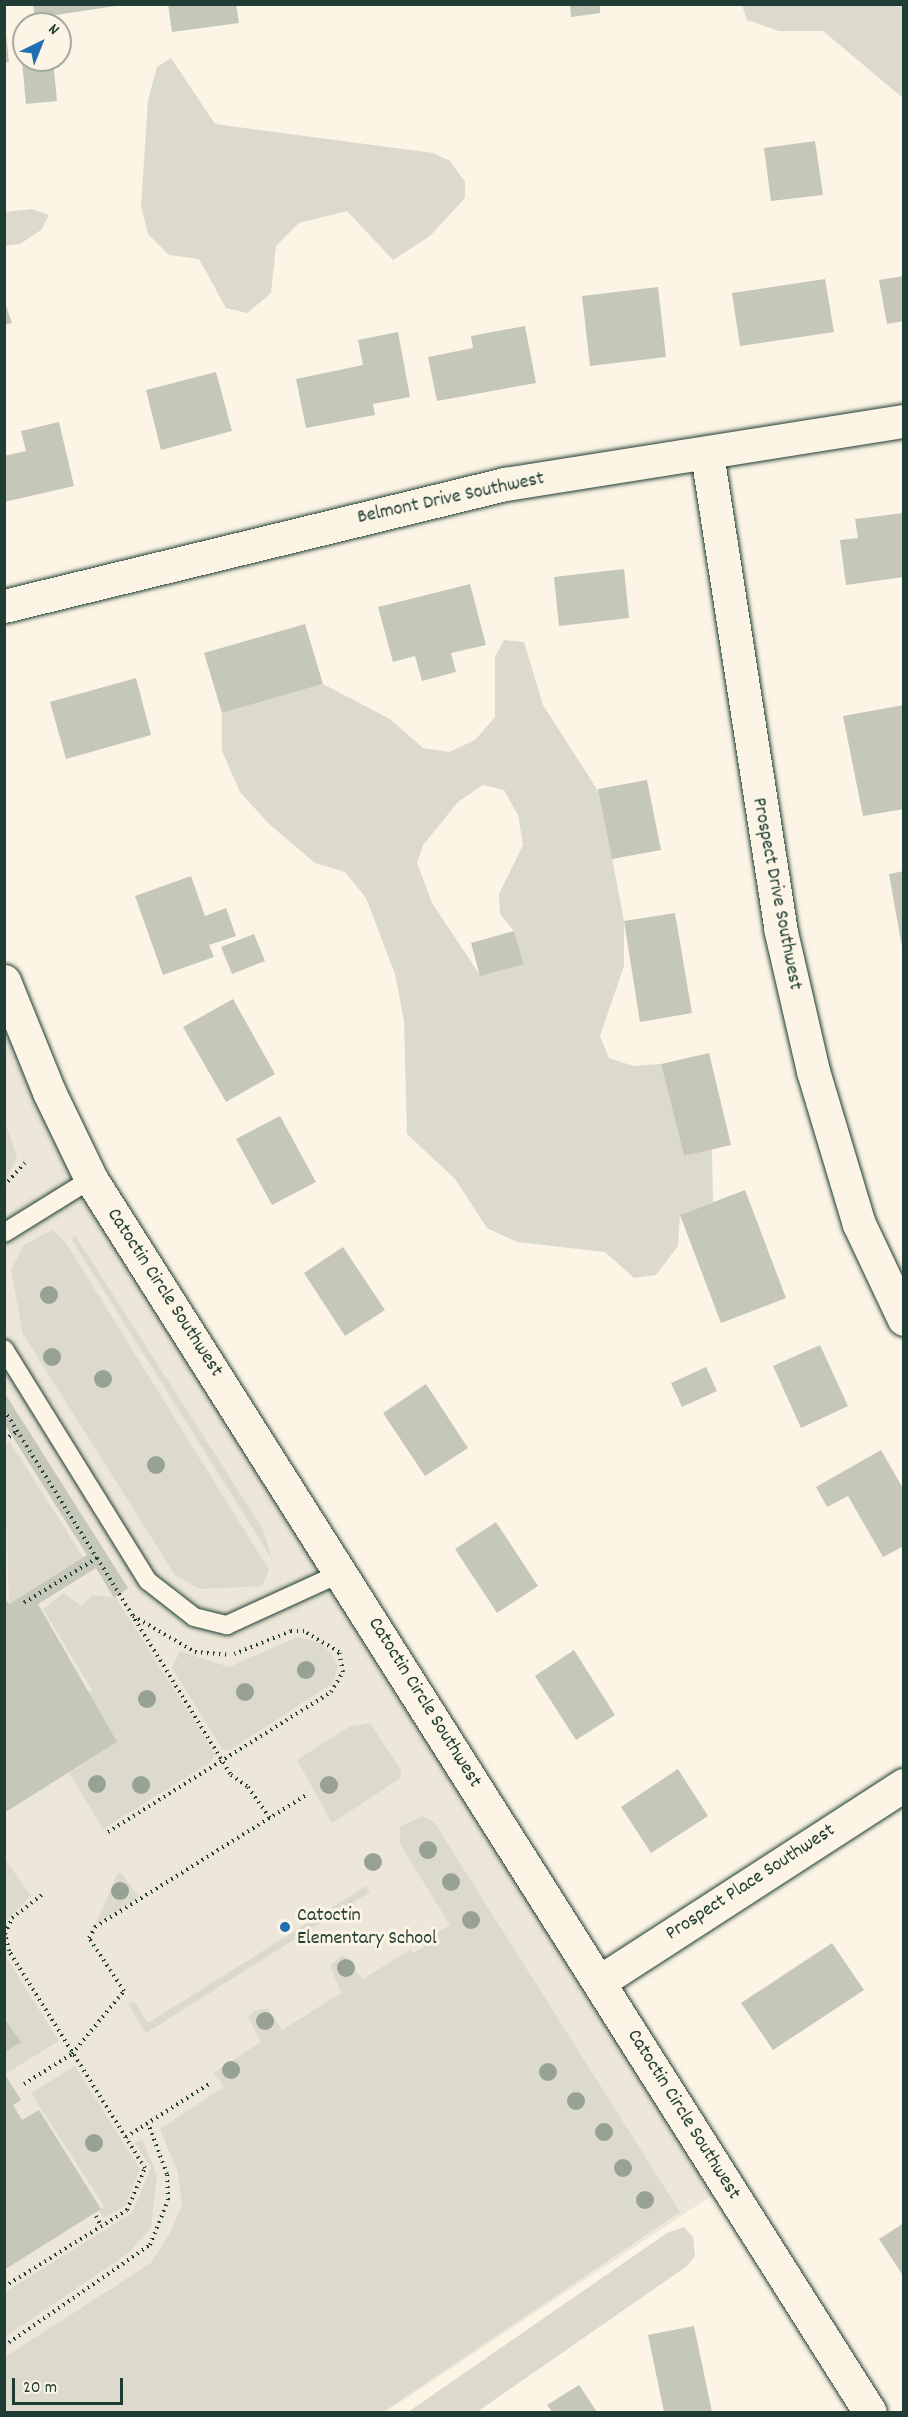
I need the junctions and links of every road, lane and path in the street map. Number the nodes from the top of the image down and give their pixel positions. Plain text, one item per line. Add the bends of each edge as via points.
1 (903, 421) edge
2 (707, 454) junction
3 (4, 606) edge
4 (4, 981) edge
5 (25, 1163) dead end
6 (92, 1179) junction
7 (4, 1186) edge
8 (4, 1233) edge
9 (903, 1319) edge
10 (4, 1349) edge
11 (4, 1410) edge
12 (18, 1431) junction
13 (4, 1440) edge
14 (97, 1558) junction
15 (343, 1572) junction
16 (22, 1604) dead end
17 (133, 1616) junction
18 (223, 1761) junction
19 (903, 1785) edge
20 (308, 1794) dead end
21 (270, 1819) junction
22 (108, 1832) dead end
23 (43, 1894) dead end
24 (599, 1982) junction
25 (72, 2054) junction
26 (24, 2084) dead end
27 (210, 2084) dead end
28 (148, 2123) junction
29 (126, 2137) junction
30 (96, 2216) dead end
31 (102, 2226) junction
32 (4, 2287) edge
33 (4, 2346) edge
34 (870, 2412) edge

1 - 2 street, Belmont Drive Southwest
2 - 3 street, Belmont Drive Southwest via 505,484
2 - 9 street, Prospect Drive Southwest via 780,928 813,1071 859,1224
4 - 6 street, Catoctin Circle Southwest via 49,1092
5 - 7 path
6 - 8 lane
6 - 15 street, Catoctin Circle Southwest
10 - 15 lane via 148,1581 194,1617 227,1625
11 - 12 path
12 - 13 path
12 - 14 path
14 - 16 path
14 - 17 path
15 - 24 street, Catoctin Circle Southwest
17 - 18 path
17 - 18 path via 195,1652 246,1653 291,1631 318,1637 339,1652 343,1672 331,1692
18 - 21 path
18 - 22 path
19 - 24 street, Prospect Place Southwest
20 - 21 path
21 - 25 path via 95,1927 89,1938 124,1991
23 - 25 path via 23,1905 5,1934 9,1951
24 - 34 street, Catoctin Circle Southwest
25 - 26 path
25 - 29 path
27 - 28 path
28 - 29 path
28 - 33 path via 167,2174 168,2200 150,2245
29 - 31 path via 145,2168 127,2210
30 - 31 path
31 - 32 path

